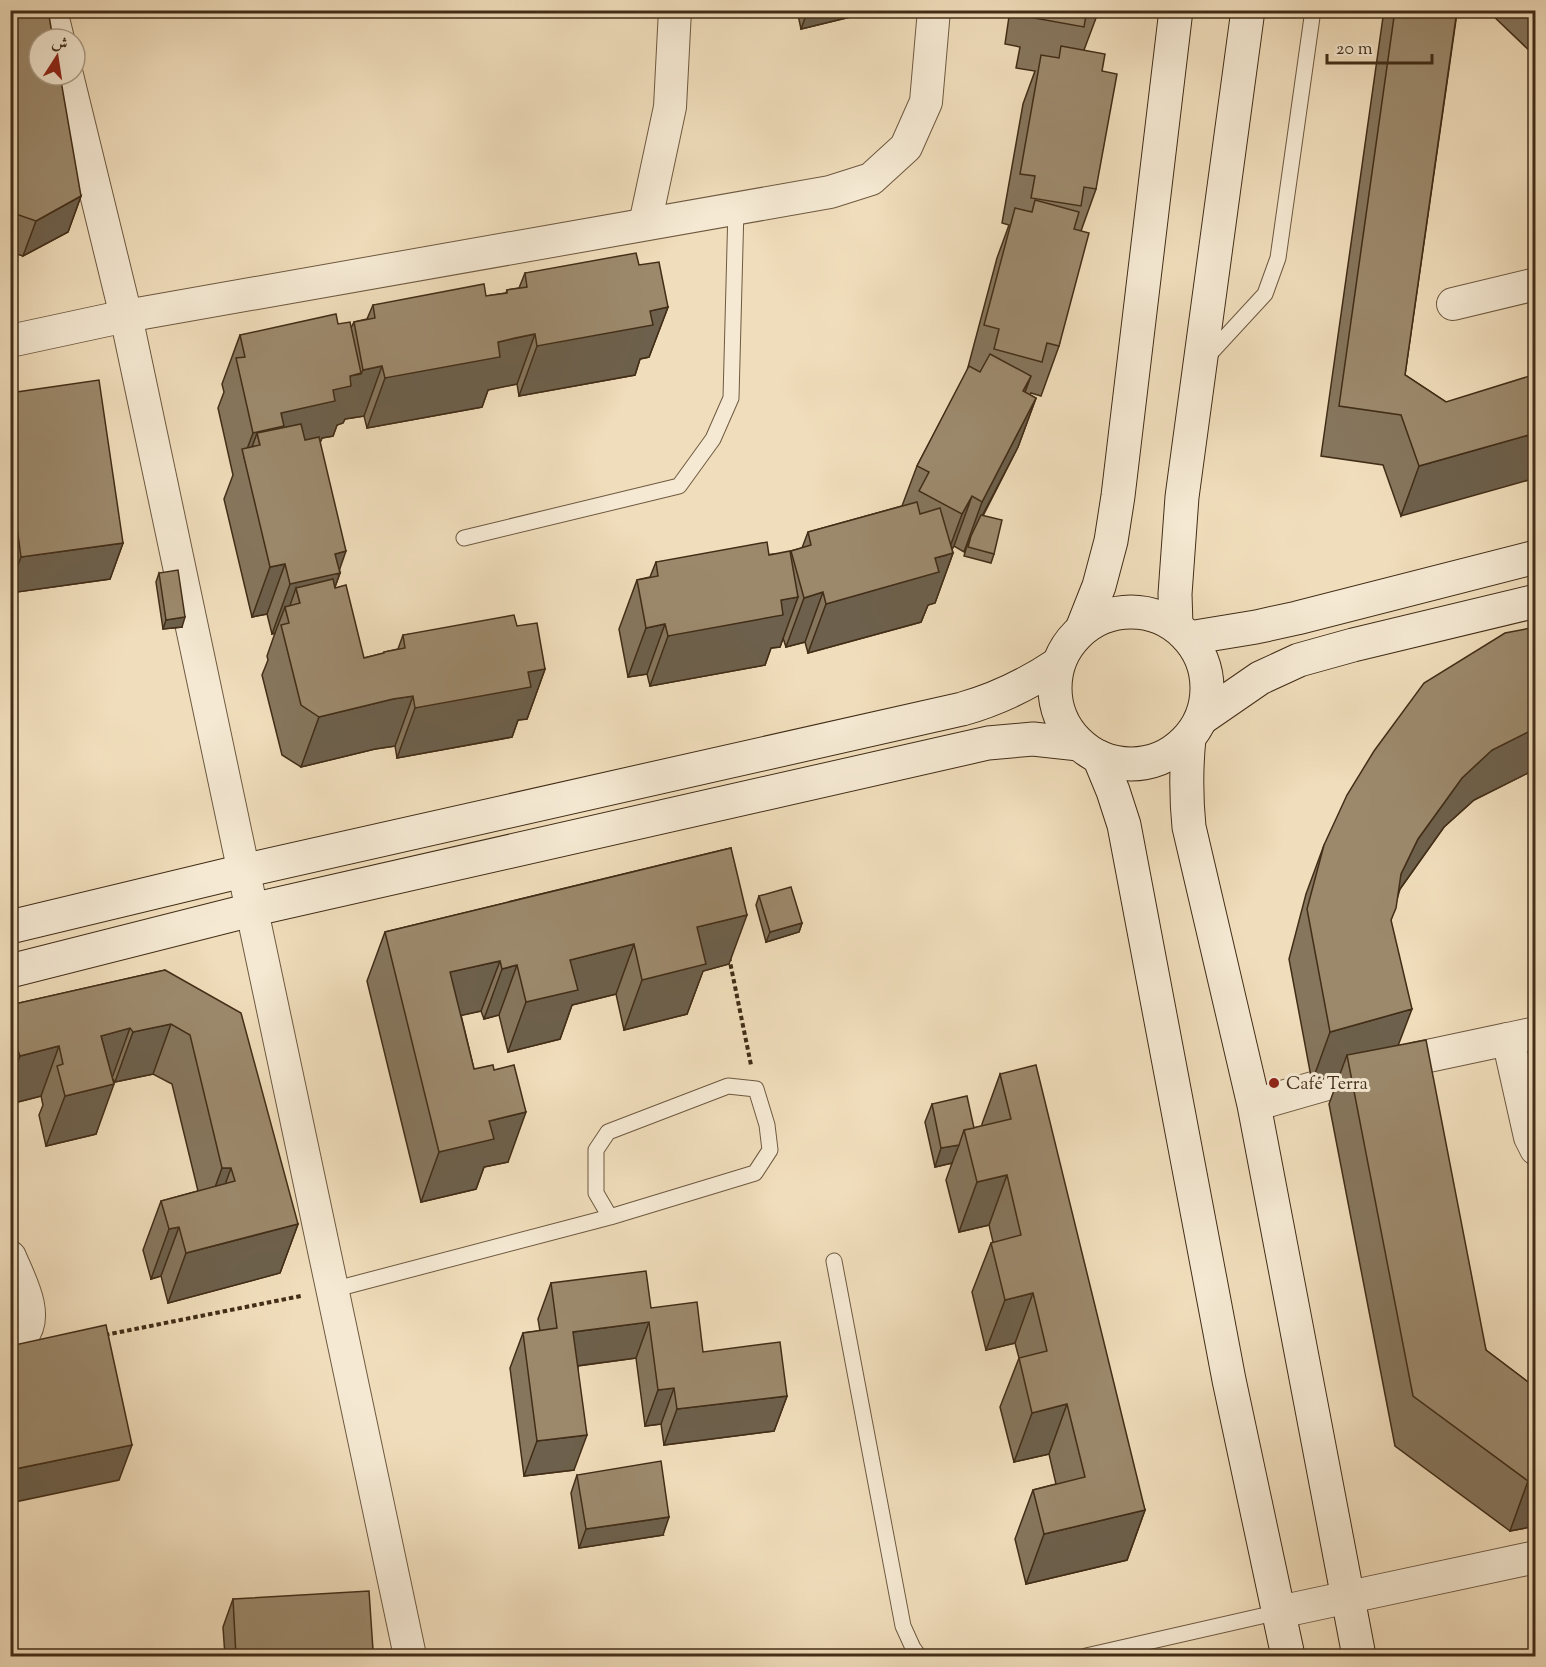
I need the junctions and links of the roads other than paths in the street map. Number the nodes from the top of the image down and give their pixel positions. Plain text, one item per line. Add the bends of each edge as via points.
1 (51, 10) edge
2 (675, 10) edge
3 (934, 10) edge
4 (1176, 10) edge
5 (1248, 10) edge
6 (1313, 10) edge
7 (55, 27) edge
8 (70, 87) edge
9 (735, 208) junction
10 (645, 224) junction
11 (1536, 284) edge
12 (1454, 304) dead end
13 (126, 316) junction
14 (10, 341) edge
15 (1200, 364) junction
16 (464, 538) dead end
17 (1536, 557) edge
18 (1536, 601) edge
19 (1082, 629) junction
20 (1182, 632) junction
21 (1059, 664) junction
22 (1195, 728) junction
23 (1089, 750) junction
24 (243, 871) junction
25 (251, 910) junction
26 (10, 927) edge
27 (10, 971) edge
28 (1522, 1036) edge
29 (1254, 1105) junction
30 (1536, 1149) edge
31 (610, 1216) junction
32 (10, 1257) edge
33 (834, 1261) dead end
34 (332, 1290) junction
35 (10, 1345) edge
36 (1536, 1557) edge
37 (1347, 1597) junction
38 (1279, 1612) junction
39 (410, 1656) edge
40 (919, 1656) edge
41 (1086, 1656) edge
42 (1288, 1656) edge
43 (1359, 1656) edge

1 - 7 street
2 - 10 street via 670,107
3 - 9 street via 926,102 906,147 871,179 830,192
4 - 19 main road via 1118,496 1111,542
5 - 15 main road
6 - 15 lane via 1278,258 1265,294
8 - 13 street
9 - 10 street
9 - 16 lane via 731,398 712,439 679,486
10 - 13 street
11 - 12 street
13 - 14 street
13 - 24 street
15 - 20 main road via 1182,497 1175,594
17 - 20 main road via 1256,627
18 - 22 main road via 1299,660 1260,678
19 - 20 main road via 1104,617 1128,611 1154,615
19 - 21 main road
20 - 22 main road via 1204,662 1207,681 1208,690
21 - 23 main road via 1055,685 1057,707 1065,727
21 - 24 main road via 1022,687 962,710
22 - 23 main road via 1170,754 1147,763 1123,764
22 - 29 main road via 1186,768 1189,827
23 - 25 main road via 1033,739 988,743
23 - 38 main road via 1113,791 1124,825 1226,1368
24 - 25 street
24 - 26 main road
25 - 27 main road
25 - 34 street
28 - 29 street via 1414,1059
28 - 30 street via 1530,1137
29 - 37 main road
31 - 31 lane via 755,1173 770,1150 756,1089 728,1086 608,1132 596,1150 596,1193
31 - 34 lane
32 - 35 street via 30,1310 23,1335
33 - 40 lane via 903,1626
34 - 39 street
36 - 37 street
37 - 38 street
37 - 43 main road
38 - 41 lane
38 - 42 main road

